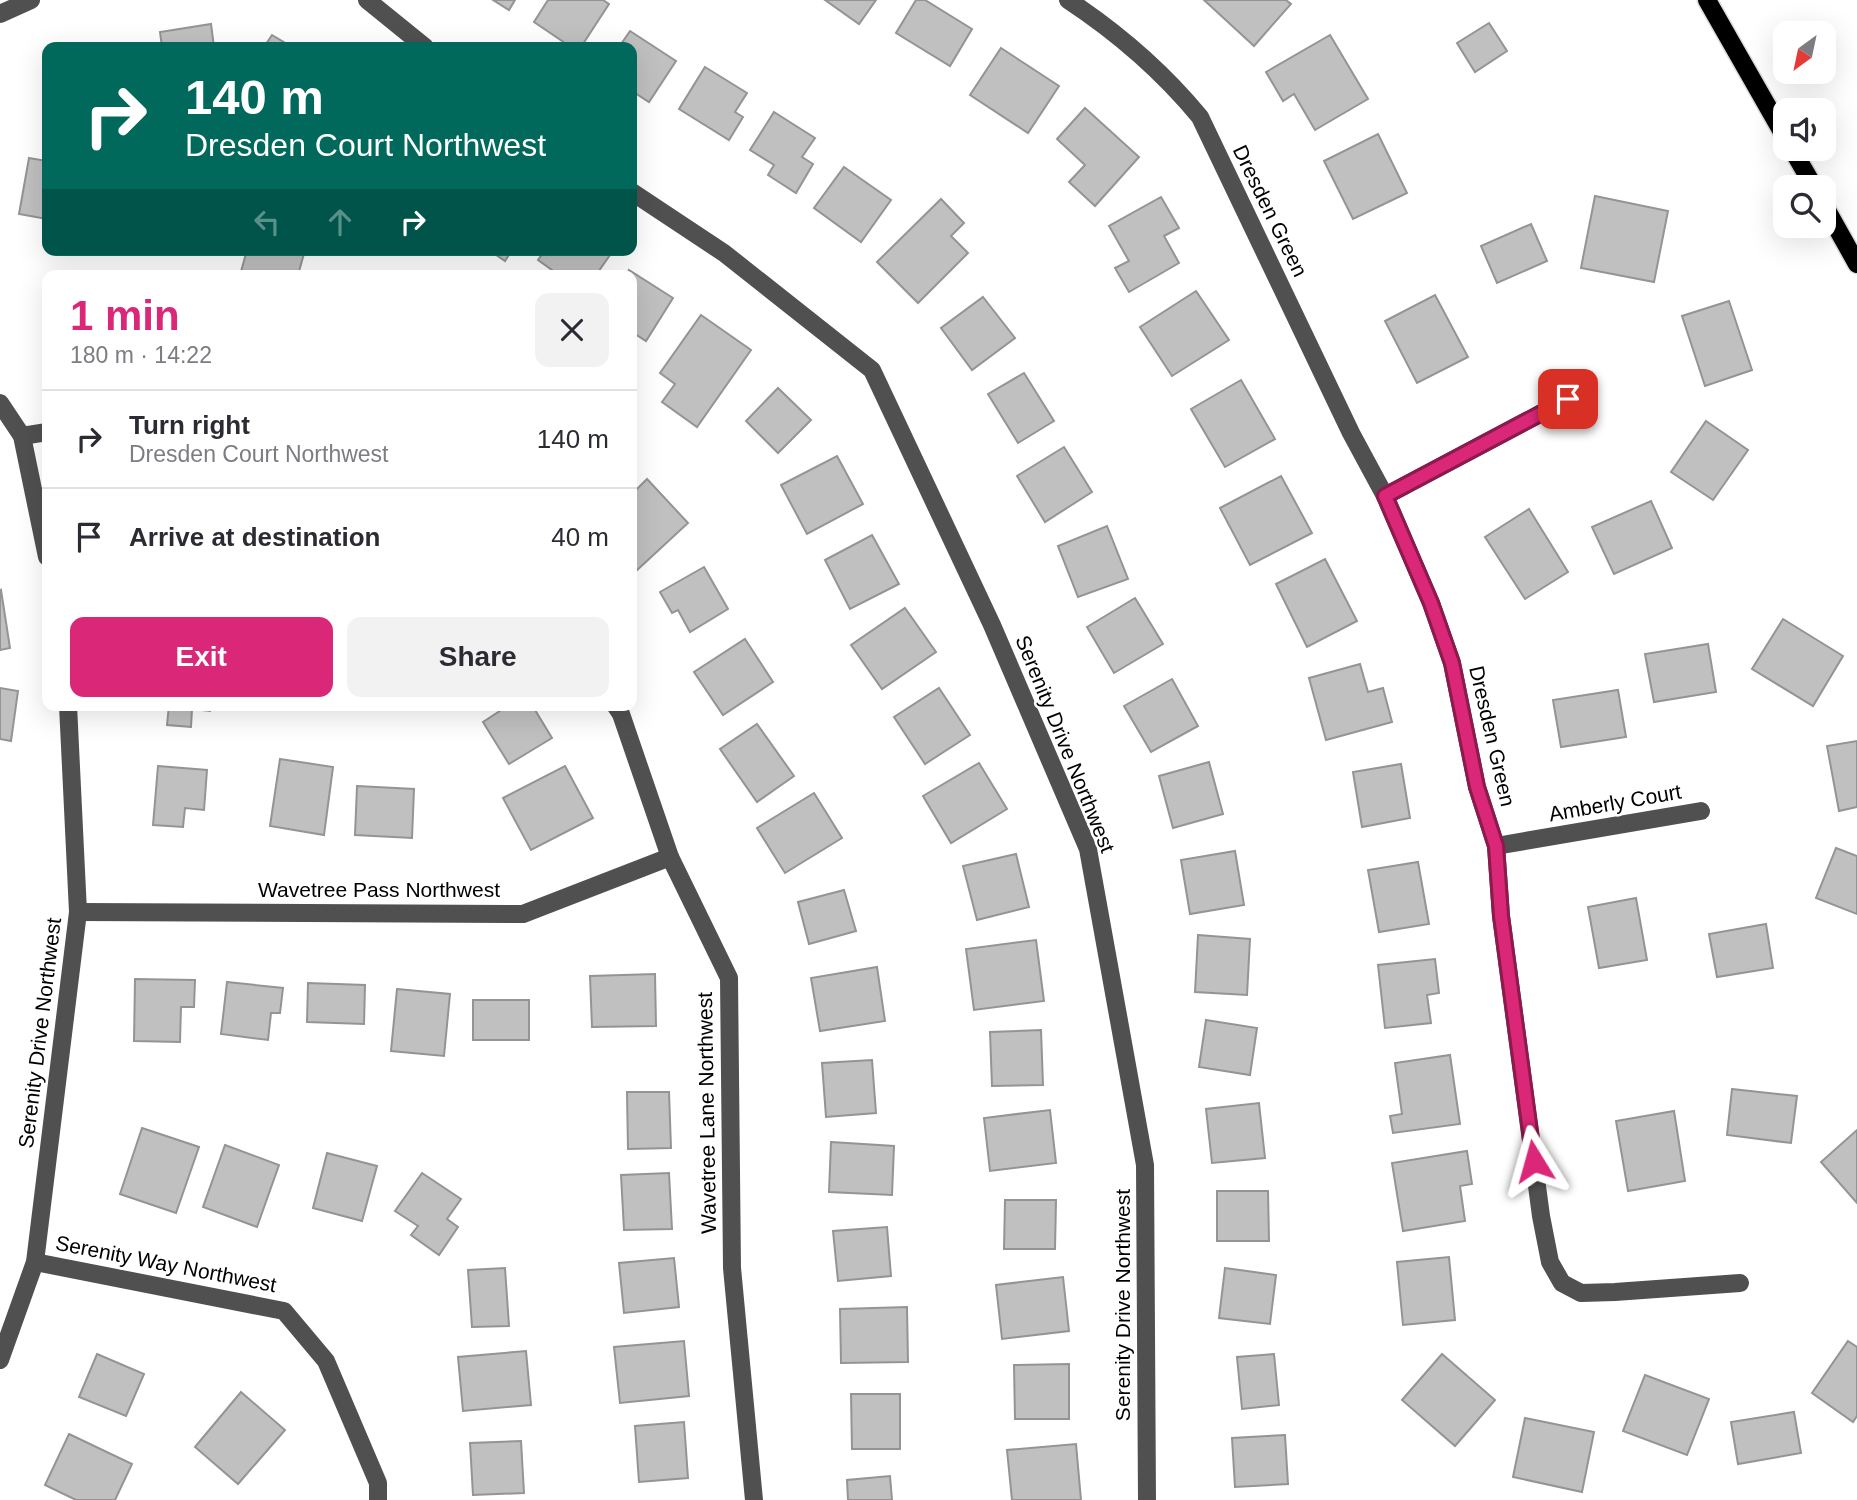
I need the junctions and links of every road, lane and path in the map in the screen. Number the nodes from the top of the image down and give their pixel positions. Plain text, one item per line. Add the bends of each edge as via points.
1 (31, 0) edge
2 (366, 0) edge
3 (1068, 0) edge
4 (1707, 0) edge
5 (0, 14) edge
6 (419, 42) edge
7 (1773, 116) edge
8 (637, 195) edge
9 (1836, 226) edge
10 (1857, 264) edge
11 (1568, 399) dead end
12 (0, 403) edge
13 (42, 433) edge
14 (23, 436) junction
15 (1385, 496) junction
16 (42, 531) edge
17 (68, 711) edge
18 (619, 711) edge
19 (1702, 811) dead end
20 (1496, 846) junction
21 (670, 857) junction
22 (78, 912) junction
23 (34, 1262) junction
24 (1740, 1283) dead end
25 (0, 1360) edge
26 (378, 1500) edge
27 (754, 1500) edge
28 (1147, 1500) edge

1 - 5 street
2 - 6 street
3 - 15 street, Dresden Green via 1147,60 1200,117
4 - 7 main road
8 - 28 street, Serenity Drive Northwest via 724,253 872,370 992,625 1088,849 1145,1165
9 - 10 main road
11 - 15 street
12 - 14 street
13 - 14 street
14 - 16 street
15 - 20 street, Dresden Green via 1452,663 1477,787
17 - 22 street, Serenity Drive Northwest
18 - 21 street, Wavetree Lane Northwest
19 - 20 street, Amberly Court
20 - 24 street, Dresden Green via 1501,916 1550,1262 1562,1283 1581,1293
21 - 22 street, Wavetree Pass Northwest via 523,914
21 - 27 street, Wavetree Lane Northwest via 729,978 732,1268
22 - 23 street, Serenity Drive Northwest
23 - 25 street, Serenity Drive Northwest
23 - 26 street, Serenity Way Northwest via 284,1311 326,1361 378,1483

